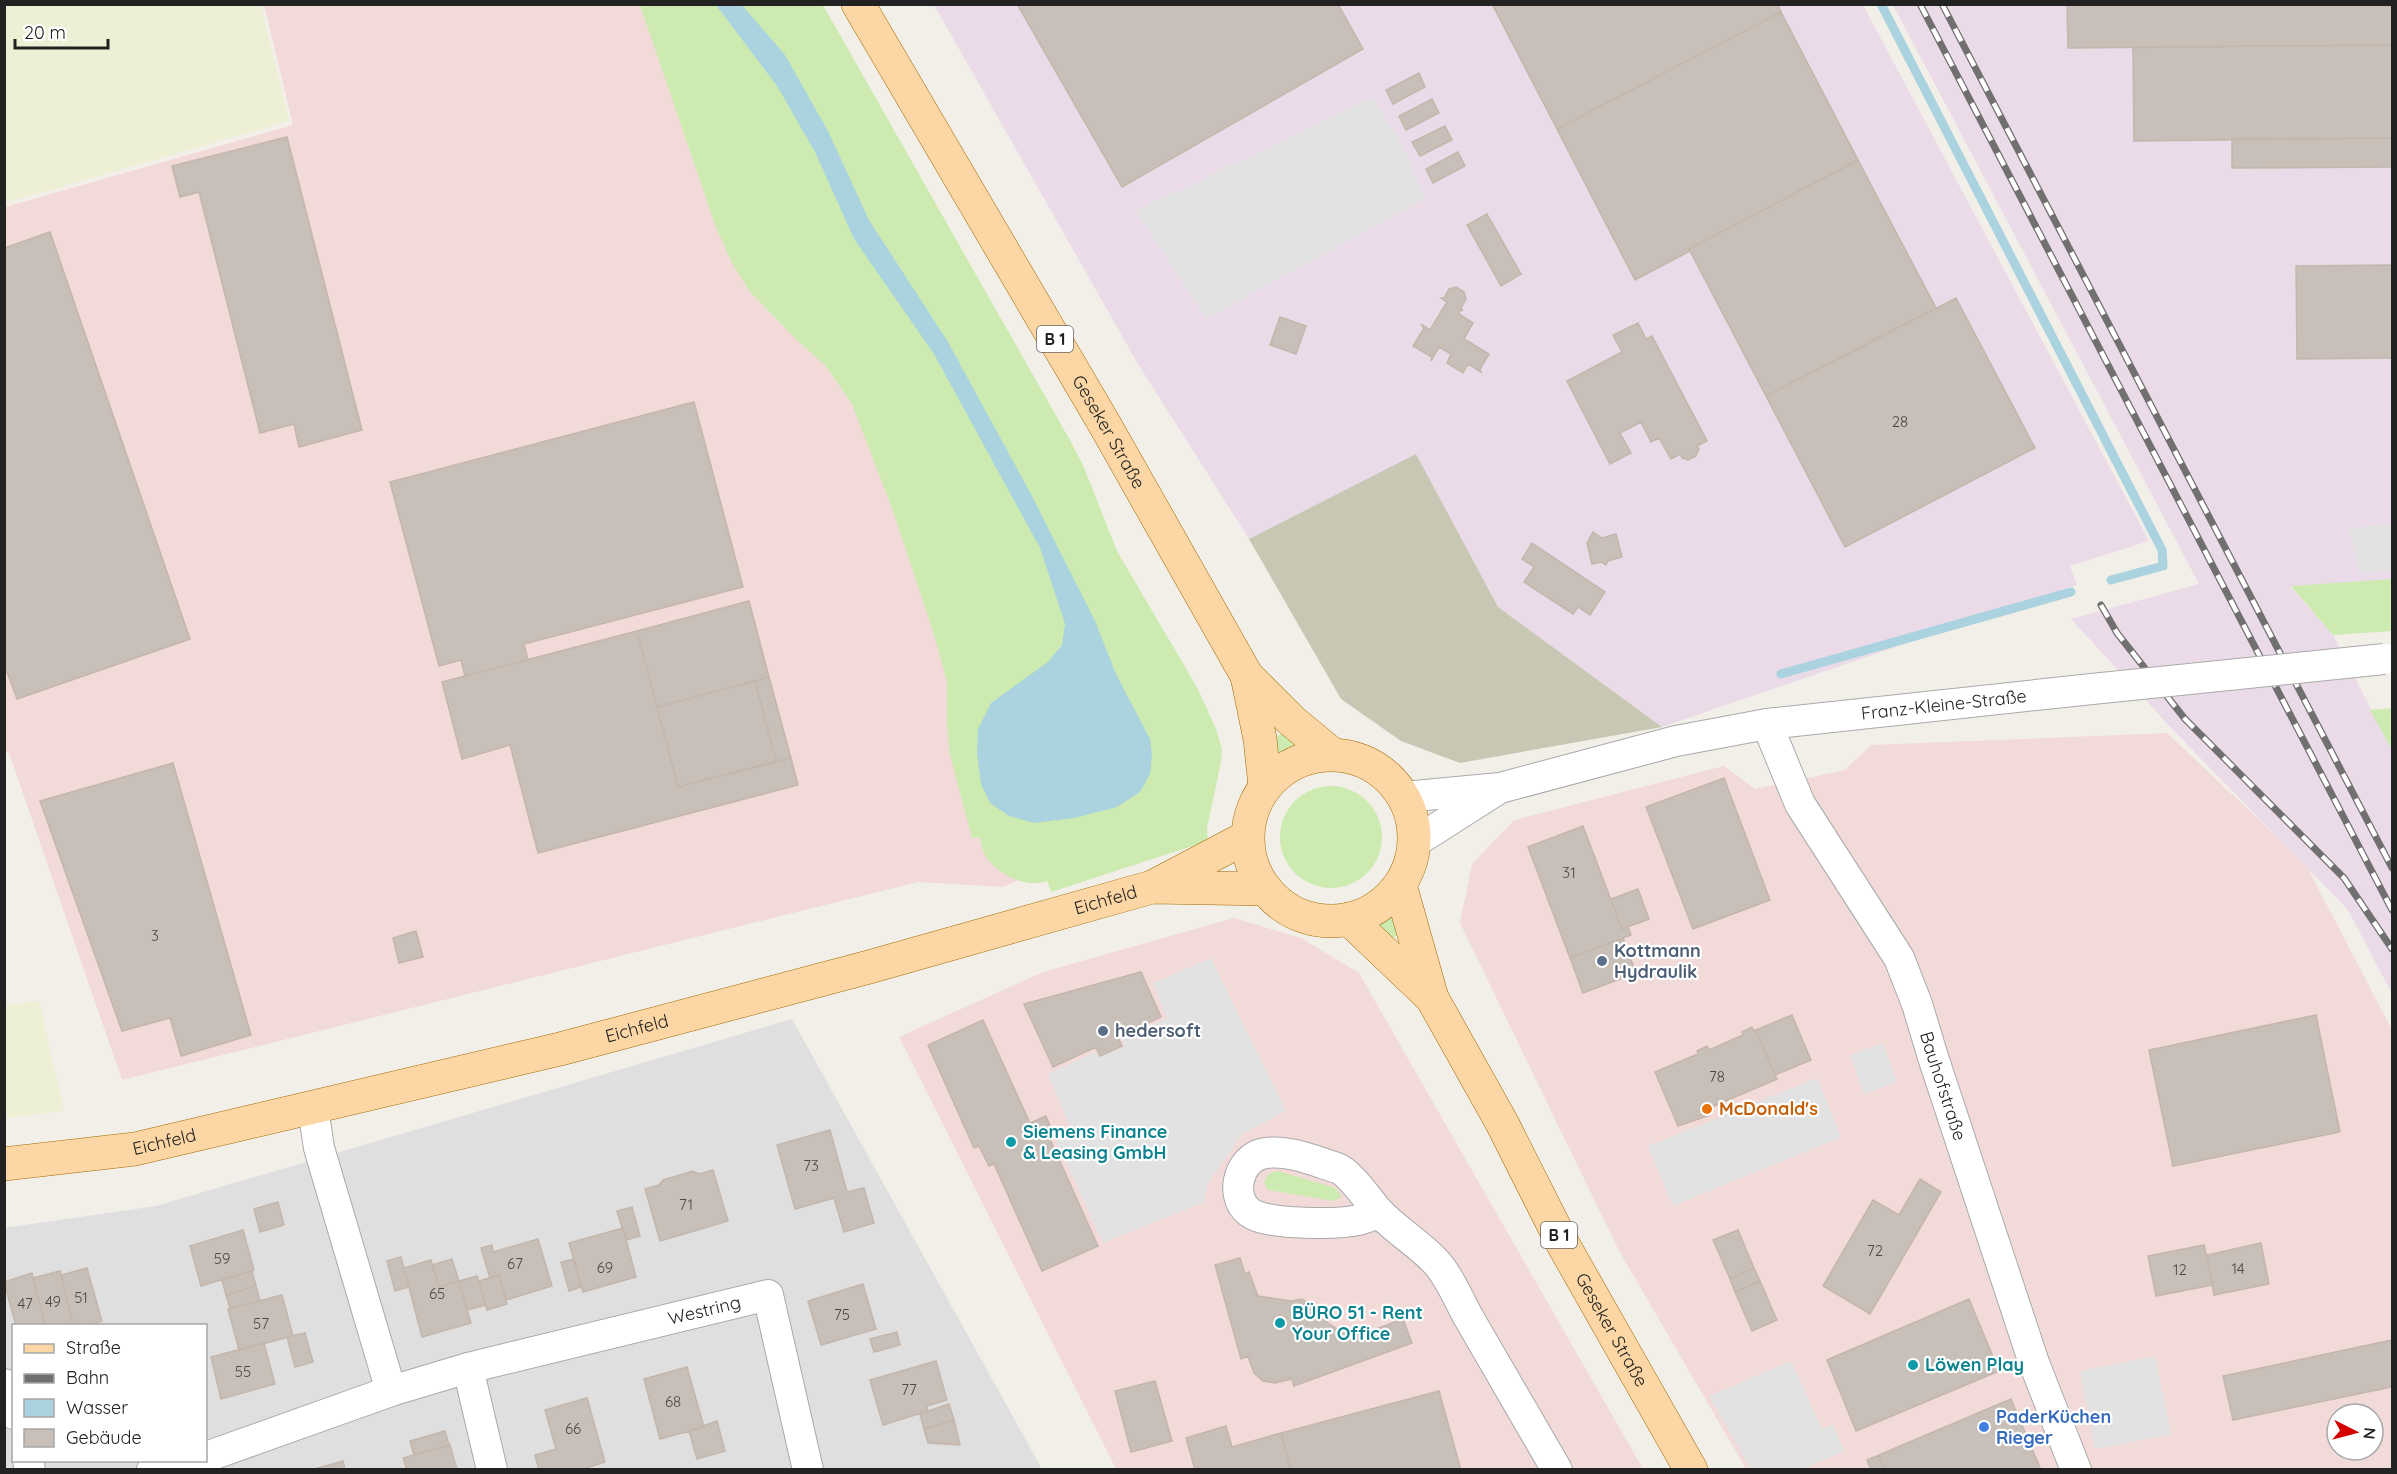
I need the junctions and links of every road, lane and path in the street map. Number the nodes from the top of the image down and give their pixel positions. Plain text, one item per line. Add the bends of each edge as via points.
1 (858, 4) edge
2 (2388, 658) edge
3 (1247, 676) junction
4 (1767, 724) junction
5 (1332, 754) junction
6 (1265, 786) junction
7 (1500, 788) junction
8 (1404, 797) junction
9 (1248, 837) junction
10 (1414, 842) junction
11 (1400, 885) junction
12 (1152, 887) junction
13 (1266, 890) junction
14 (1349, 919) junction
15 (1432, 998) junction
16 (313, 1108) junction
17 (4, 1164) edge
18 (1380, 1213) dead end
19 (468, 1368) junction
20 (4, 1384) edge
21 (391, 1391) junction
22 (12, 1408) edge
23 (207, 1457) edge
24 (188, 1462) edge
25 (152, 1470) edge
26 (492, 1470) edge
27 (808, 1470) edge
28 (1557, 1470) edge
29 (1691, 1470) edge
30 (2076, 1470) edge

1 - 3 main road, Geseker Straße / B 1
2 - 4 street, Franz-Kleine-Straße, bridge
3 - 5 main road, Geseker Straße / B 1
3 - 6 main road, Geseker Straße / B 1
4 - 7 street, Franz-Kleine-Straße via 1676,741
4 - 30 street, Bauhofstraße via 1800,804 1899,958 2034,1363
5 - 6 main road, B 1 via 1298,761
5 - 8 main road, B 1 via 1369,763 1390,778
6 - 9 main road, B 1 via 1253,809
7 - 8 street, Franz-Kleine-Straße
7 - 10 street, Franz-Kleine-Straße
8 - 10 main road, B 1 via 1412,819
9 - 12 main road
9 - 13 main road, B 1 via 1252,864
10 - 11 main road, B 1
11 - 14 main road, B 1 via 1385,901
11 - 15 main road, Geseker Straße / B 1
12 - 13 main road, Eichfeld
12 - 16 main road, Eichfeld via 841,975 560,1049
13 - 14 main road, B 1 via 1288,910 1315,920
14 - 15 main road, Geseker Straße / B 1
15 - 29 main road, Geseker Straße / B 1 via 1502,1123 1564,1246
16 - 17 main road, Eichfeld via 135,1149
16 - 21 street via 319,1148
18 - 28 street via 1437,1262
19 - 21 street, Westring
19 - 26 street
19 - 27 street, Westring via 768,1295
20 - 22 street
21 - 23 street, Westring
24 - 25 street

